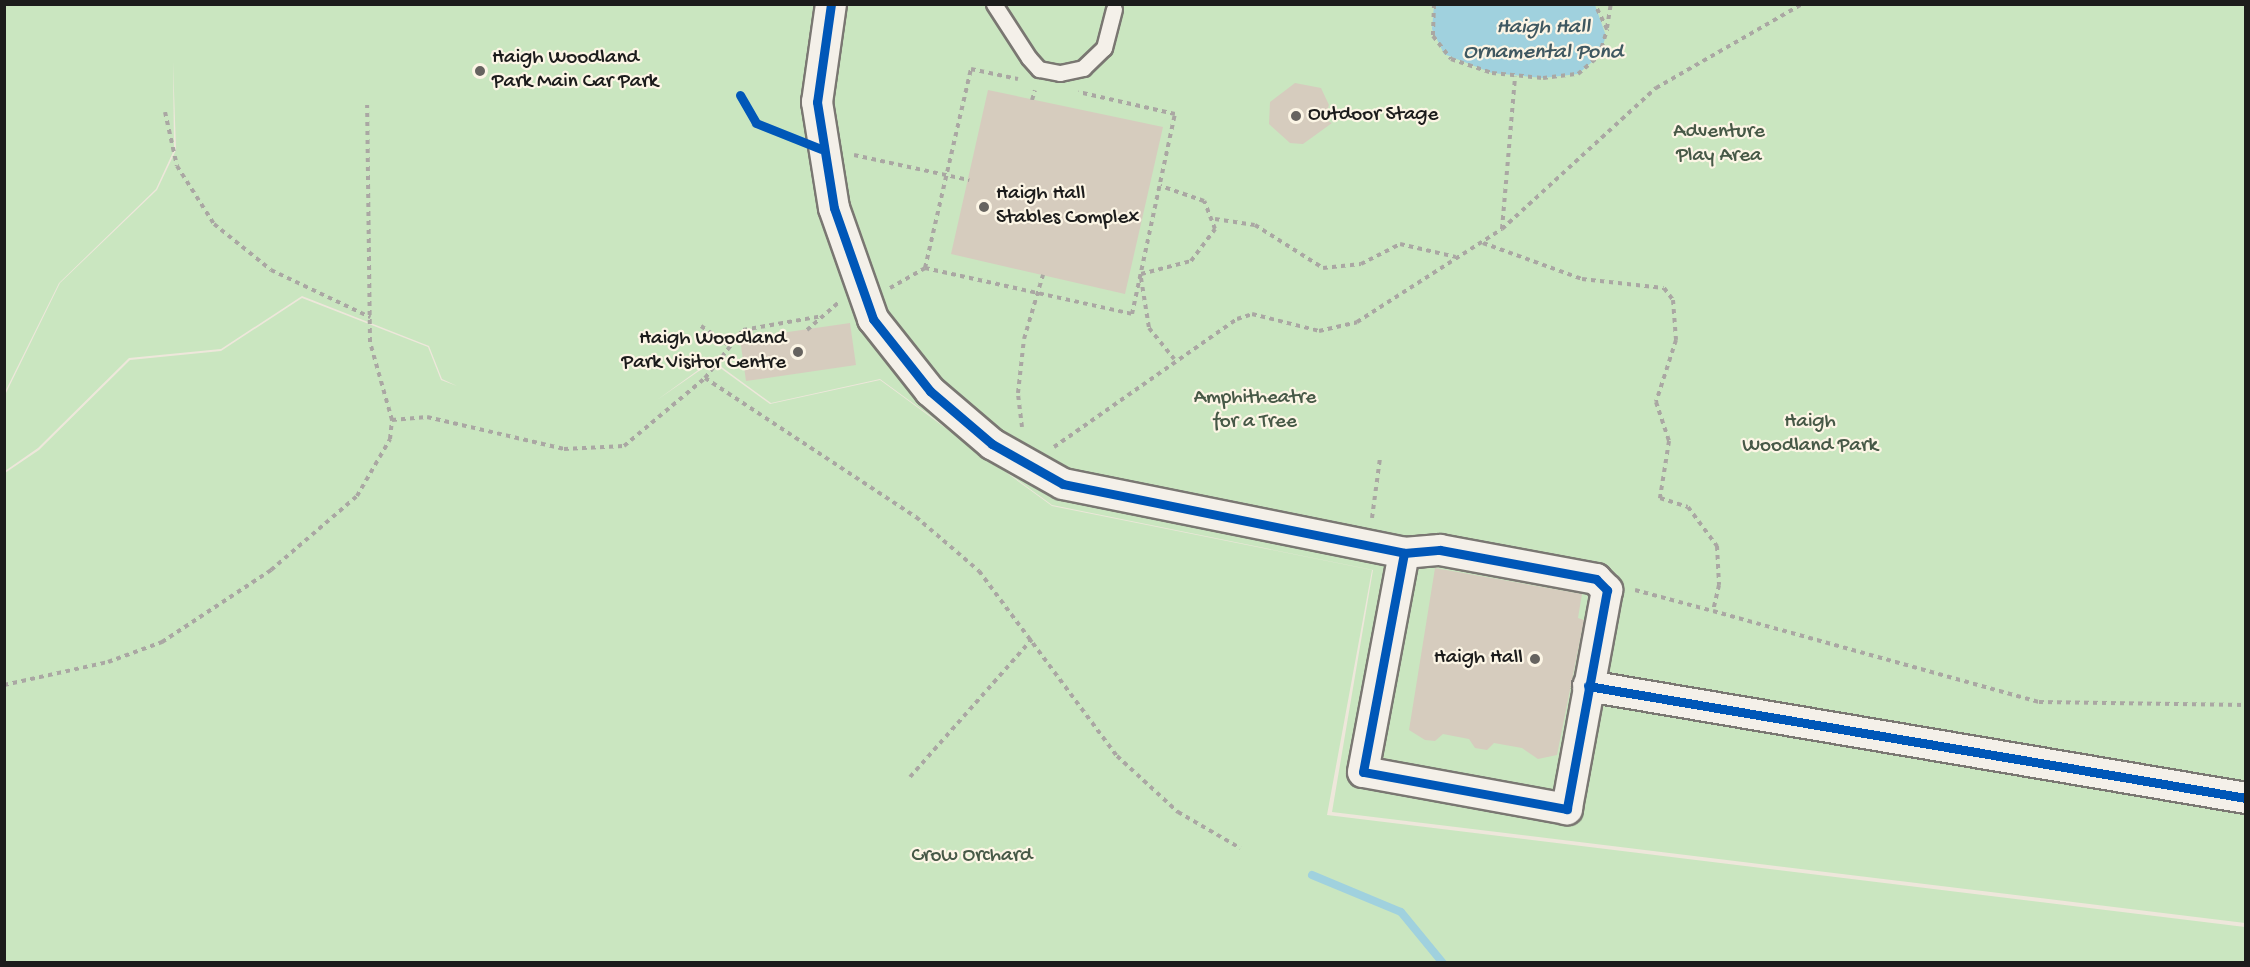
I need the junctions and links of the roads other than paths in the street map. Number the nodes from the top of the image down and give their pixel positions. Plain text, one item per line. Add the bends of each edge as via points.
1 (831, 4) edge
2 (994, 4) edge
3 (1114, 9) dead end
4 (1404, 553) junction
5 (1588, 686) junction
6 (2246, 798) edge

1 - 4 street via 820,60 821,149 863,293 879,327 930,391 962,421 1027,466 1063,484
2 - 3 lane via 1029,58 1040,69 1060,73 1083,68 1104,48
4 - 5 street via 1440,550 1596,579 1607,590
4 - 5 street via 1363,772 1567,809
5 - 6 street

